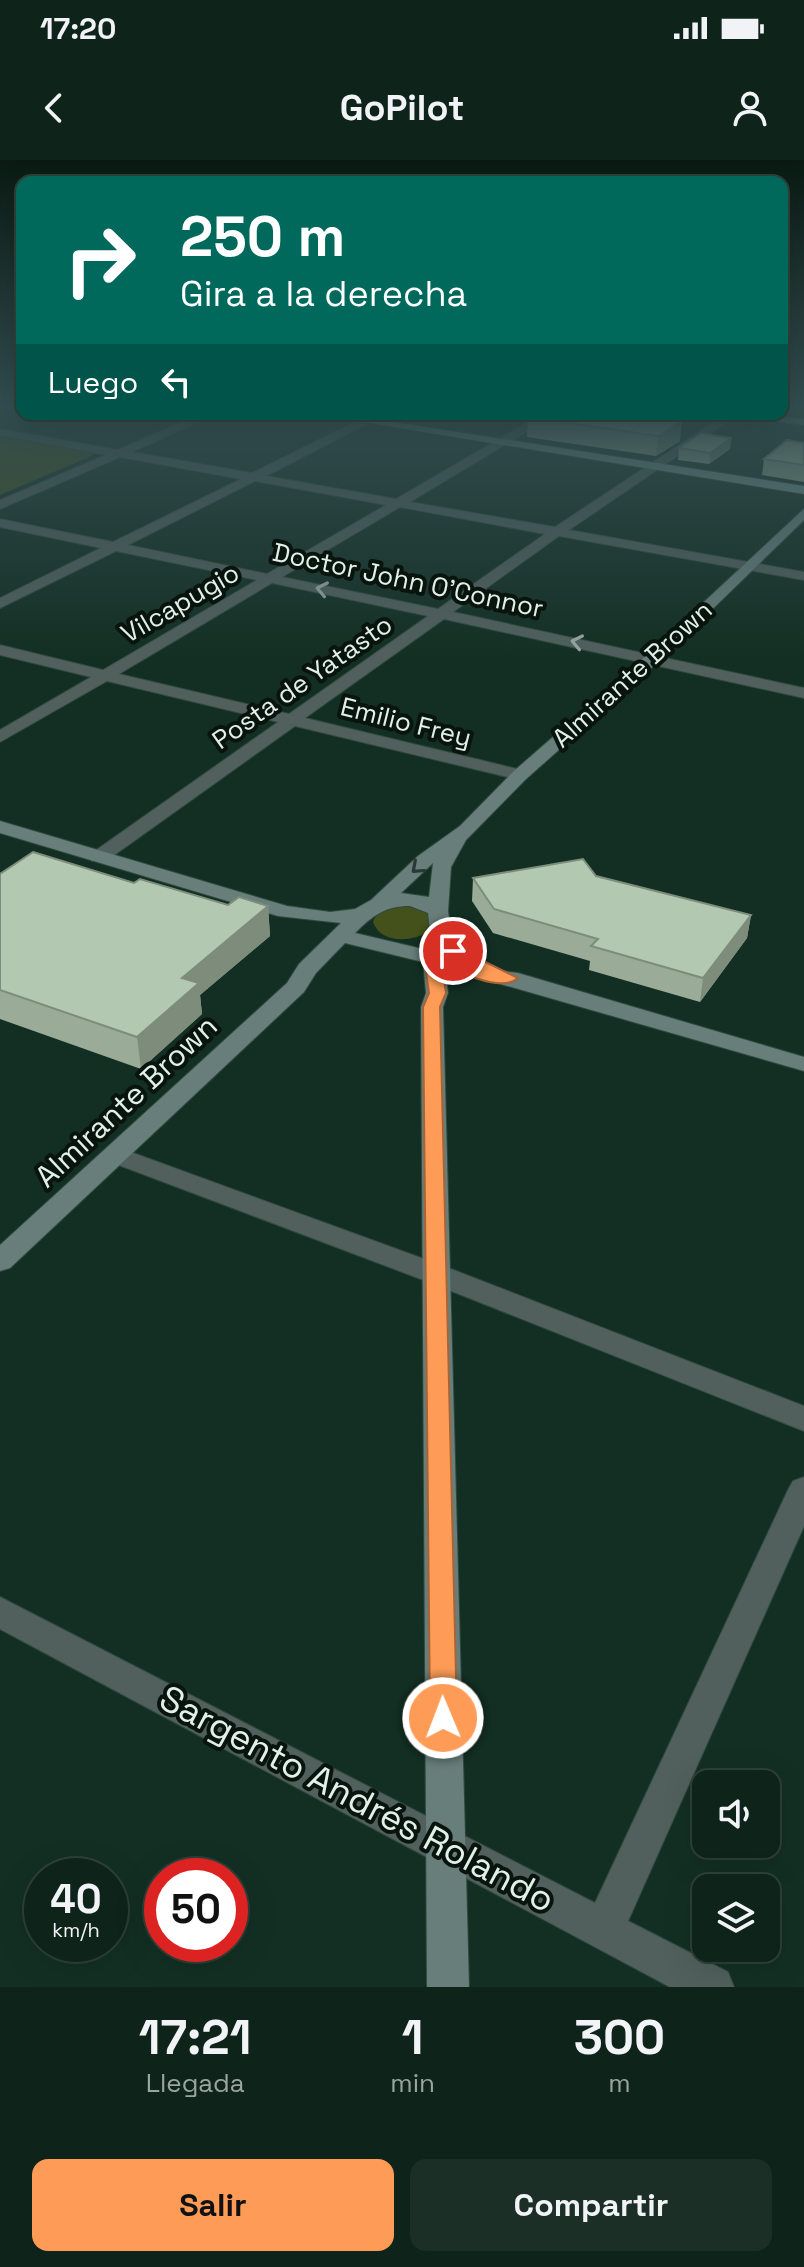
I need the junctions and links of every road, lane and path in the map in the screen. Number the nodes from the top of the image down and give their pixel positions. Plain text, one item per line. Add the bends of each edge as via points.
1 (34, 490) edge
2 (228, 490) edge
3 (320, 490) edge
4 (420, 490) edge
5 (620, 490) edge
6 (396, 504) junction
7 (0, 505) edge
8 (804, 513) edge
9 (0, 523) edge
10 (555, 533) junction
11 (114, 546) junction
12 (750, 567) junction
13 (804, 576) edge
14 (270, 578) junction
15 (0, 604) edge
16 (441, 614) junction
17 (0, 650) edge
18 (653, 658) junction
19 (103, 675) junction
20 (804, 693) edge
21 (289, 720) junction
22 (0, 737) edge
23 (520, 775) junction
24 (0, 827) edge
25 (460, 835) junction
26 (99, 857) junction
27 (369, 909) junction
28 (438, 911) junction
29 (285, 912) junction
30 (342, 935) junction
31 (441, 935) junction
32 (372, 944) junction
33 (428, 957) junction
34 (510, 978) junction
35 (296, 987) junction
36 (804, 1064) edge
37 (117, 1155) junction
38 (0, 1261) edge
39 (436, 1274) junction
40 (804, 1419) edge
41 (804, 1490) edge
42 (0, 1612) edge
43 (446, 1845) junction
44 (604, 1929) junction
45 (448, 1987) edge
46 (713, 1987) edge

1 - 7 street
2 - 11 street
3 - 6 street
4 - 6 street, Vilcapugio
5 - 10 street, Posta de Yatasto
6 - 10 street
6 - 14 street, Vilcapugio
8 - 12 main road, Almirante Brown
9 - 11 street, Doctor John O'Connor
10 - 12 street
10 - 16 street, Posta de Yatasto
11 - 14 street, Doctor John O'Connor
11 - 15 street
12 - 13 street
12 - 18 main road, Almirante Brown
16 -> 14 street, Doctor John O'Connor
14 - 19 street, Vilcapugio
18 -> 16 street, Doctor John O'Connor
16 - 21 street, Posta de Yatasto
17 - 19 street, Emilio Frey
18 - 20 street, Doctor John O'Connor
18 - 23 main road, Almirante Brown
19 - 21 street, Emilio Frey
19 - 22 street, Vilcapugio
21 - 23 street, Emilio Frey
21 - 26 street, Posta de Yatasto
23 - 25 main road, Almirante Brown
24 - 26 main road
25 -> 27 main road, Almirante Brown
25 - 28 main road, Almirante Brown via 441,867
26 - 29 main road
27 - 28 main road via 414,900
27 - 29 main road via 330,918
27 - 30 main road, Almirante Brown
28 - 31 main road, Almirante Brown
29 - 30 main road
30 - 32 main road
30 - 35 main road, Almirante Brown
31 - 33 main road
31 - 34 main road via 460,956
32 - 33 main road
32 - 35 main road, Almirante Brown via 350,949
33 - 34 main road
33 - 39 main road via 437,993 432,1007
34 - 36 main road
35 - 37 main road, Almirante Brown
37 - 38 main road, Almirante Brown
37 - 39 street
39 - 40 street
39 - 43 main road
41 - 44 street
42 - 43 street, Sargento Andrés Rolando
43 - 44 street, Sargento Andrés Rolando
43 - 45 main road
44 - 46 street, Sargento Andrés Rolando

